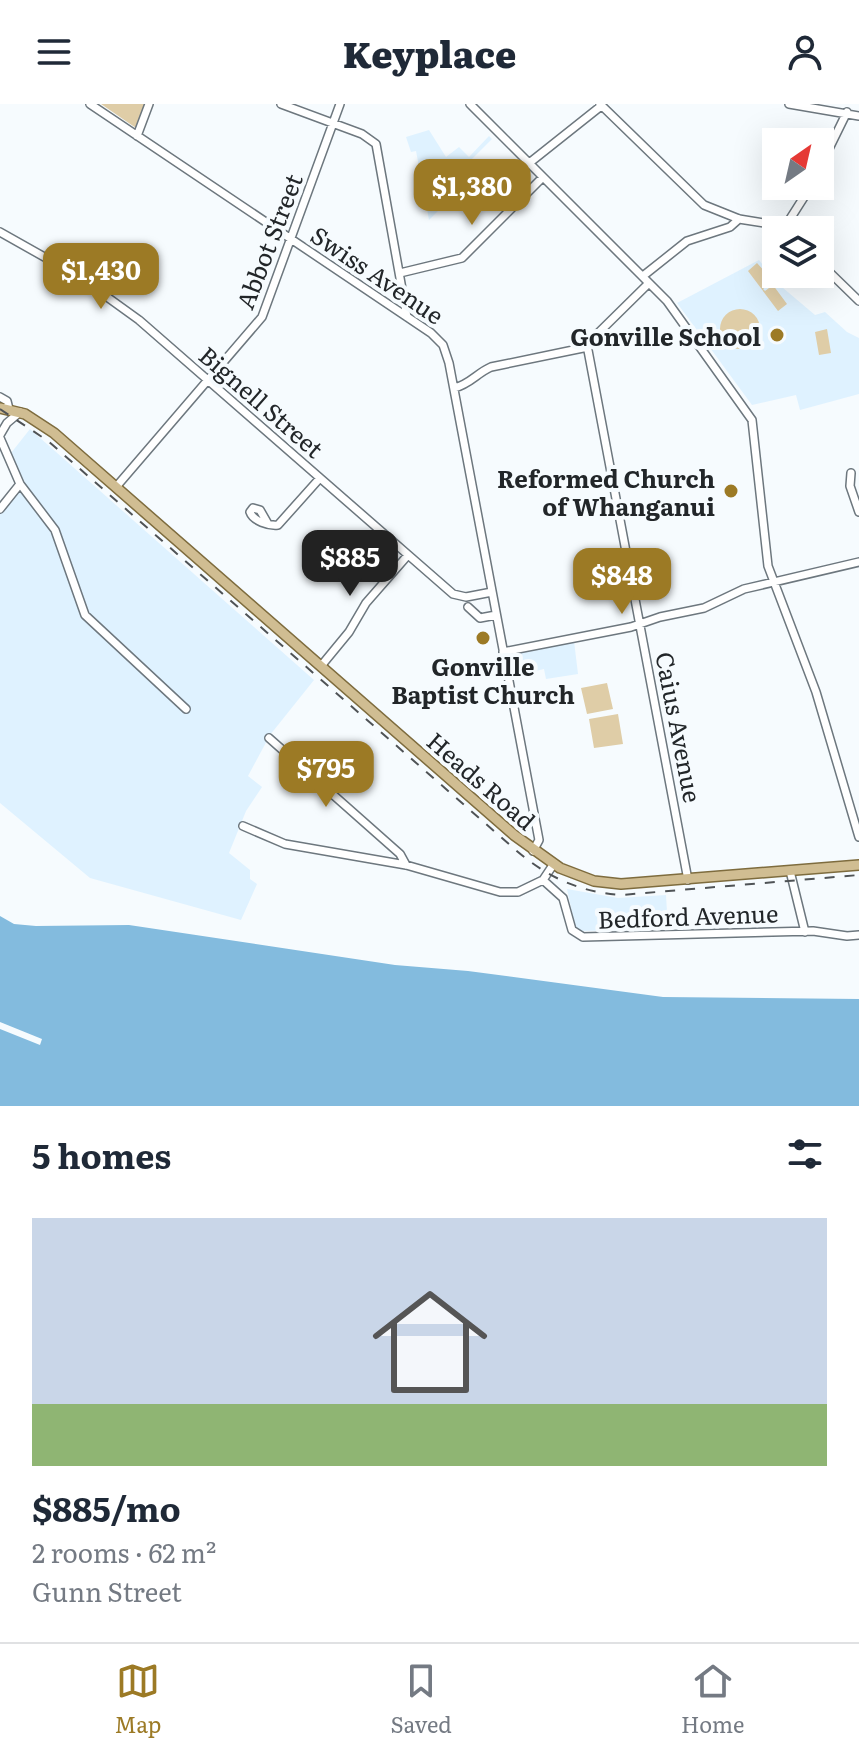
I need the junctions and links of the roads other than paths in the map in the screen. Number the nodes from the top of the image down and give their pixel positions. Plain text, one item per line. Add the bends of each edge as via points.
1 (90, 104) edge
2 (149, 104) edge
3 (281, 104) edge
4 (340, 104) edge
5 (470, 104) edge
6 (789, 104) edge
7 (600, 105) edge
8 (847, 112) junction
9 (859, 116) edge
10 (333, 123) junction
11 (137, 136) junction
12 (834, 138) edge
13 (528, 164) junction
14 (542, 178) junction
15 (739, 219) junction
16 (762, 223) edge
17 (0, 232) edge
18 (291, 240) junction
19 (400, 273) junction
20 (834, 277) edge
21 (646, 280) junction
22 (859, 301) edge
23 (407, 317) junction
24 (587, 345) junction
25 (209, 381) junction
26 (454, 388) junction
27 (0, 397) edge
28 (4, 409) edge
29 (20, 412) junction
30 (0, 436) edge
31 (851, 473) dead end
32 (320, 478) junction
33 (20, 484) junction
34 (116, 487) junction
35 (0, 509) edge
36 (859, 512) edge
37 (268, 524) dead end
38 (408, 555) junction
39 (859, 562) edge
40 (773, 582) junction
41 (492, 592) junction
42 (468, 607) dead end
43 (496, 615) junction
44 (640, 625) junction
45 (503, 652) junction
46 (321, 666) junction
47 (186, 709) dead end
48 (269, 738) dead end
49 (243, 826) dead end
50 (859, 837) edge
51 (533, 851) junction
52 (406, 865) junction
53 (553, 865) junction
54 (859, 865) edge
55 (790, 871) junction
56 (543, 880) junction
57 (688, 880) junction
58 (805, 932) junction
59 (859, 935) edge

1 - 11 street, Swiss Avenue
2 - 11 street
3 - 10 street
4 - 10 street, Abbot Street
5 - 13 street
6 - 8 street
7 - 13 street
7 - 15 street via 695,198
8 - 9 street
8 - 12 street
10 - 18 street, Abbot Street
10 - 19 street via 376,144
11 - 18 street, Swiss Avenue
13 - 14 street
14 - 19 street via 462,258
14 - 21 street
15 - 16 street
15 - 21 street via 687,241
17 - 25 street, Bignell Street via 78,276
18 - 23 street, Swiss Avenue
18 - 25 street, Abbot Street via 262,317
19 - 23 street
20 - 22 street
21 - 24 street
21 - 40 street via 752,420
23 - 26 street, Swiss Avenue via 443,345
24 - 26 street via 491,367
24 - 44 street, Caius Avenue
25 - 32 street, Bignell Street
25 - 34 street, Abbot Street
26 - 41 street
27 - 28 street via 7,401
28 - 29 main road, Heads Road
29 - 30 street
29 - 34 main road, Heads Road via 54,433
30 - 33 street
31 - 36 street
32 - 37 street via 282,522
32 - 38 street, Bignell Street
33 - 35 street
33 - 47 street via 55,530 85,615
34 - 46 main road, Heads Road
38 - 41 street, Bignell Street via 453,594
38 - 46 street
39 - 40 street
40 - 44 street
40 - 50 street via 816,692
41 - 43 street
42 - 43 street via 480,618
43 - 45 street
44 - 45 street
44 - 57 street, Caius Avenue
45 - 51 street via 539,840
46 - 51 main road, Heads Road
48 - 52 street
49 - 52 street via 285,844
51 - 53 main road, Heads Road
52 - 56 street via 500,892 518,892
53 - 56 street
53 - 57 main road, Heads Road via 584,878 621,884
54 - 55 main road, Heads Road
55 - 57 main road, Heads Road
55 - 58 street, Bedford Avenue
56 - 58 street, Bedford Avenue via 563,898 580,937
58 - 59 street, Bedford Avenue

